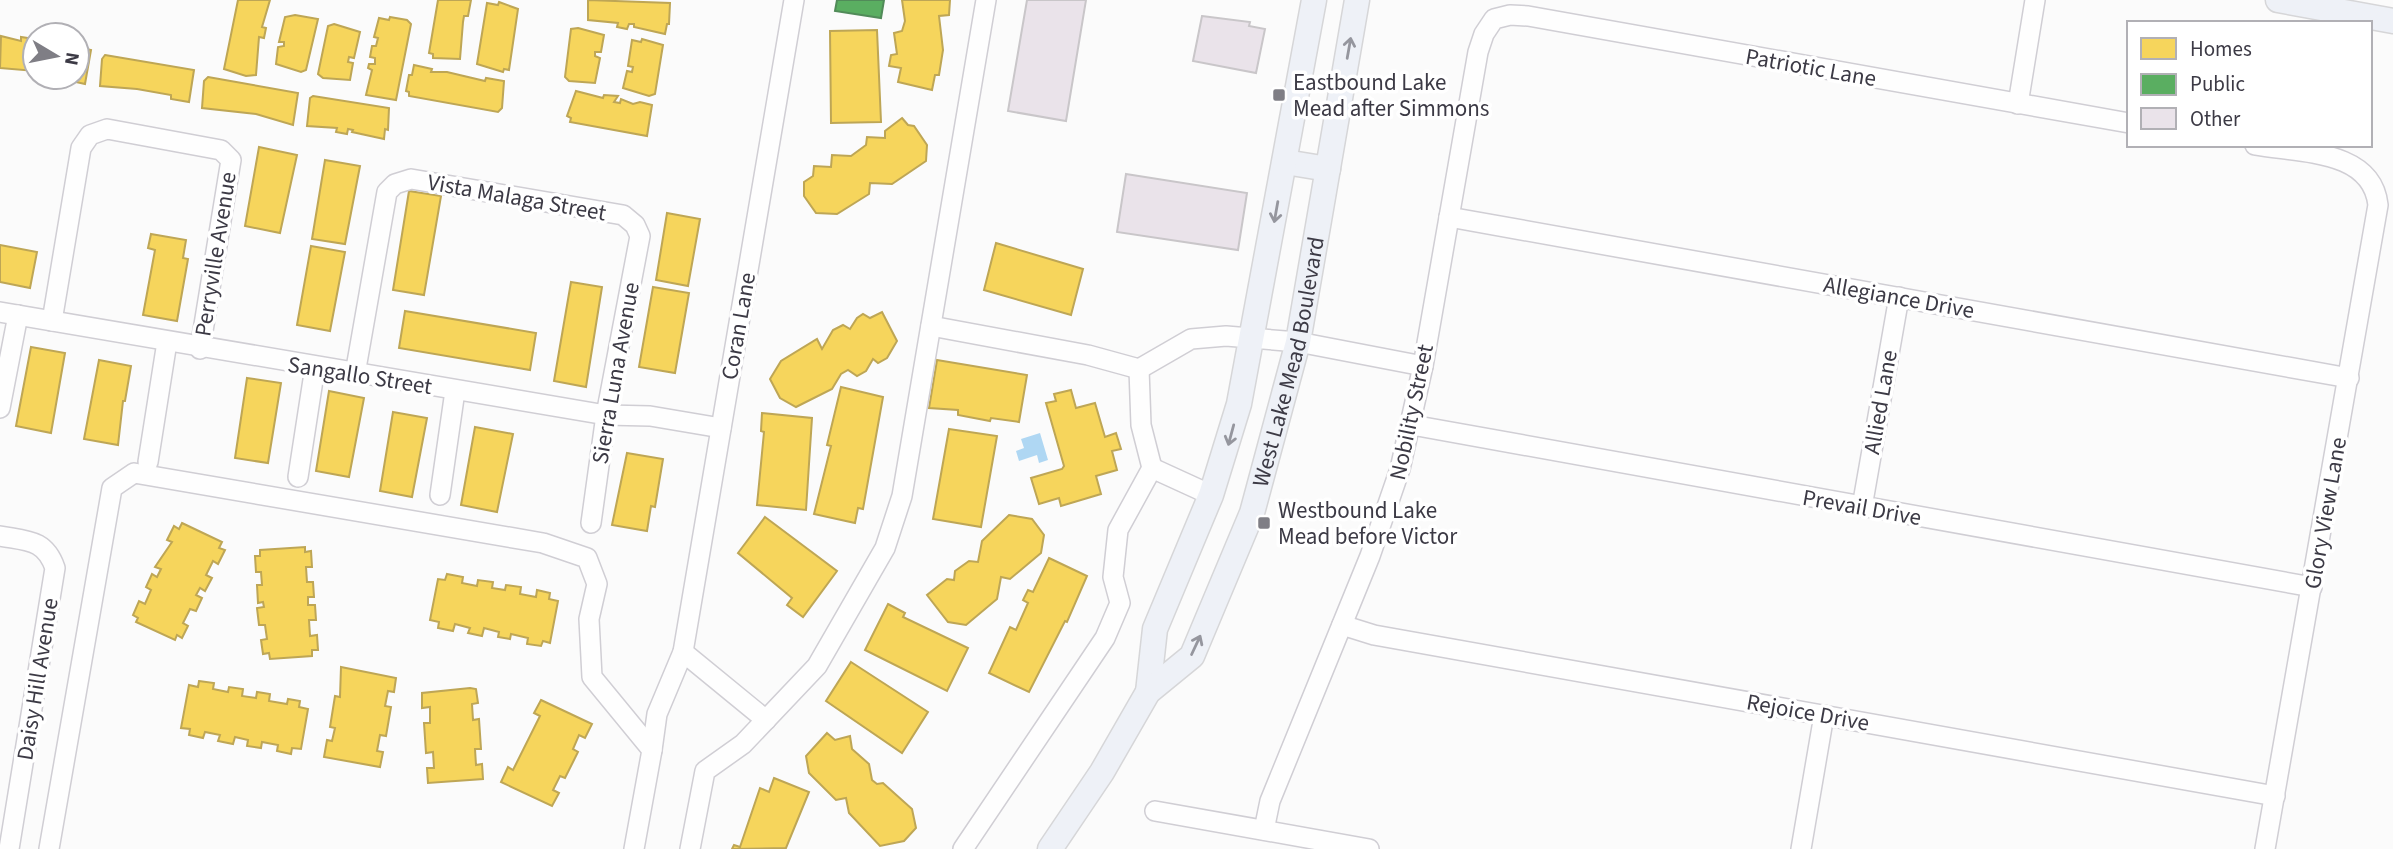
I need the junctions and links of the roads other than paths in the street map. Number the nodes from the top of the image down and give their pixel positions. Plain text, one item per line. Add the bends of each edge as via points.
1 (794, 0) edge
2 (986, 0) edge
3 (1314, 0) edge
4 (1357, 0) edge
5 (2035, 0) edge
6 (2278, 0) edge
7 (1494, 19) joint
8 (2393, 21) edge
9 (2018, 104) junction
10 (2127, 123) edge
11 (2267, 147) edge
12 (1285, 162) junction
13 (1328, 169) junction
14 (1449, 217) junction
15 (635, 225) joint
16 (1899, 297) junction
17 (9, 314) edge
18 (52, 321) junction
19 (931, 326) junction
20 (1253, 340) junction
21 (167, 342) junction
22 (1298, 342) junction
23 (200, 349) junction
24 (1423, 366) junction
25 (316, 367) junction
26 (1139, 369) junction
27 (355, 374) junction
28 (2349, 378) junction
29 (455, 391) junction
30 (0, 408) edge
31 (606, 415) junction
32 (1412, 425) junction
33 (721, 428) junction
34 (148, 462) dead end
35 (1152, 468) junction
36 (298, 477) dead end
37 (440, 495) dead end
38 (1211, 495) junction
39 (1862, 507) junction
40 (591, 523) dead end
41 (0, 536) edge
42 (2312, 587) junction
43 (1342, 625) junction
44 (683, 652) junction
45 (1148, 692) junction
46 (1824, 715) junction
47 (766, 720) junction
48 (652, 750) junction
49 (2275, 796) junction
50 (1156, 811) dead end
51 (1264, 830) junction
52 (9, 849) edge
53 (49, 849) edge
54 (634, 849) edge
55 (690, 849) edge
56 (963, 849) edge
57 (1049, 849) edge
58 (1369, 849) edge
59 (1801, 849) edge
60 (2265, 849) edge

1 - 33 street, Coran Lane
2 - 19 street
3 - 12 main road, West Lake Mead Boulevard
13 -> 4 main road, West Lake Mead Boulevard
5 - 9 street
6 - 8 main road
7 - 9 street, Patriotic Lane via 1528,16
7 - 14 street, Nobility Street via 1478,52
9 - 10 street, Patriotic Lane
11 - 28 street, Glory View Lane via 2342,160 2369,178 2377,195 2378,215
12 - 13 main road
12 -> 20 main road, West Lake Mead Boulevard
13 - 22 main road, West Lake Mead Boulevard
14 - 16 street, Allegiance Drive
14 - 24 street, Nobility Street
15 - 27 street, Vista Malaga Street via 622,215 411,179 395,184 387,192
15 - 31 street, Sierra Luna Avenue via 640,236
16 - 28 street, Allegiance Drive
16 - 39 street, Allied Lane
17 - 18 street, Sangallo Street
17 - 30 street
18 - 21 street, Sangallo Street
18 - 23 street, Perryville Avenue via 81,148 90,135 107,129 221,150 230,160
19 - 26 street
19 - 47 street via 902,496 885,548 817,666
20 - 22 street
20 - 26 street via 1226,336 1191,339
20 -> 38 main road, West Lake Mead Boulevard
21 - 23 street, Sangallo Street
21 - 34 street, Perryville Avenue
22 - 24 street
45 -> 22 main road, West Lake Mead Boulevard via 1192,656 1241,544
23 - 25 street, Sangallo Street
24 - 32 street, Nobility Street
25 - 27 street, Sangallo Street
25 - 36 street
26 - 35 street via 1141,425
27 - 29 street, Sangallo Street
28 - 42 street, Glory View Lane
29 - 31 street, Sangallo Street
29 - 37 street
31 - 33 street, Sangallo Street via 650,416
31 - 40 street, Sierra Luna Avenue
32 - 39 street, Prevail Drive
32 - 43 street, Nobility Street via 1387,513
33 - 44 street, Coran Lane
35 - 38 street
35 - 56 street via 1118,530 1114,577 1120,603 1105,638
38 - 45 main road, West Lake Mead Boulevard via 1155,629
39 - 42 street, Prevail Drive
41 - 52 street, Daisy Hill Avenue via 32,541 49,551 55,568
42 - 49 street, Glory View Lane
43 - 46 street, Rejoice Drive via 1374,635
43 - 51 street, Nobility Street via 1270,801
44 - 47 street
44 - 48 street, Coran Lane via 657,714
45 - 57 main road, West Lake Mead Boulevard via 1102,772
46 - 49 street, Rejoice Drive
46 - 59 street
47 - 55 street via 743,744 705,771
48 - 53 street via 592,677 589,620 597,584 587,558 543,543 134,473 112,488
48 - 54 street, Coran Lane
49 - 60 street, Glory View Lane
50 - 51 street
51 - 58 street

